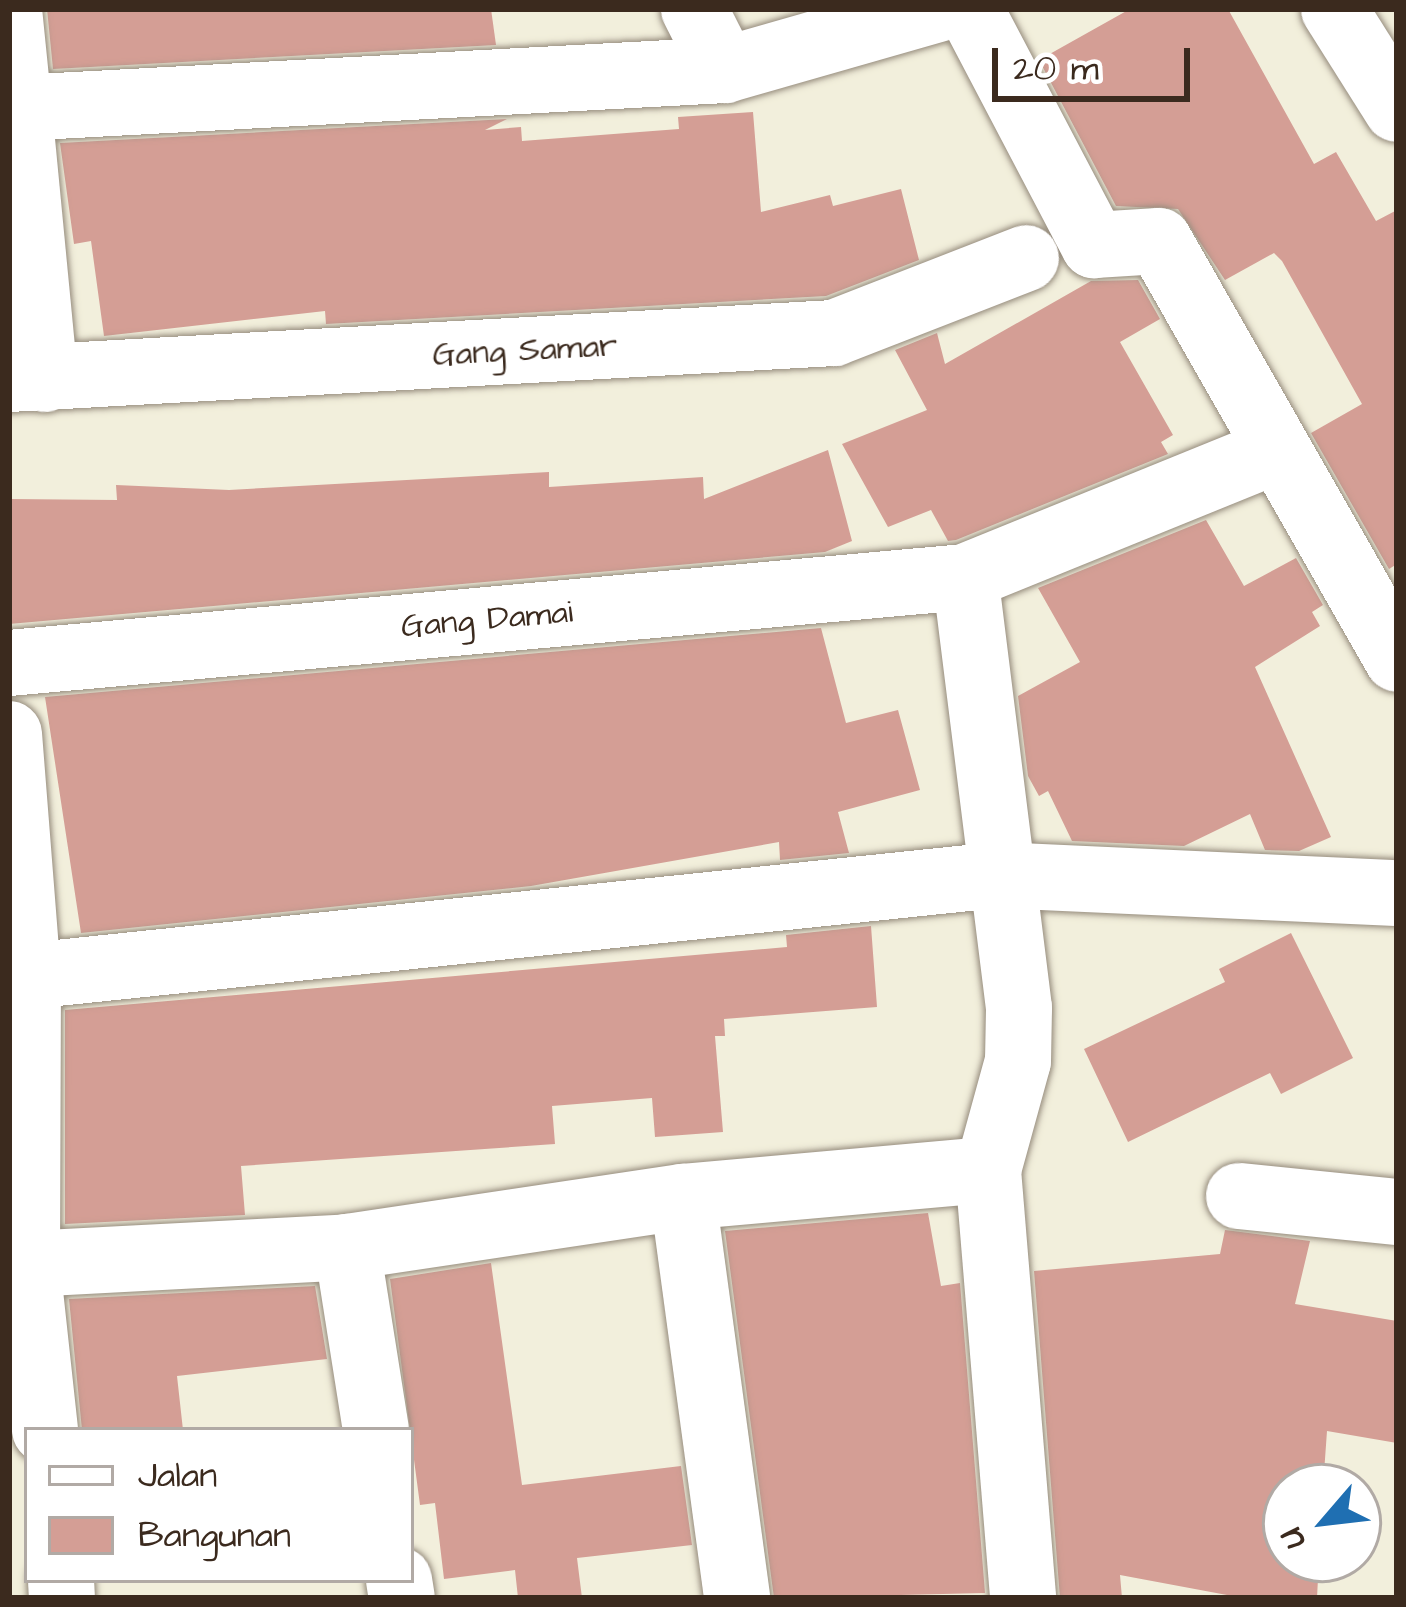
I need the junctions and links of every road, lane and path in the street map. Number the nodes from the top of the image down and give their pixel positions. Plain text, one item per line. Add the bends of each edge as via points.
1 (9, 9) edge
2 (694, 9) edge
3 (938, 9) edge
4 (970, 9) edge
5 (1334, 9) edge
6 (725, 70) junction
7 (14, 108) edge
8 (1397, 109) edge
9 (1026, 258) dead end
10 (27, 379) edge
11 (1273, 452) junction
12 (965, 577) junction
13 (1397, 659) edge
14 (9, 663) edge
15 (9, 734) edge
16 (997, 875) junction
17 (1397, 893) edge
18 (19, 977) edge
19 (988, 1170) junction
20 (1239, 1196) dead end
21 (683, 1198) junction
22 (1397, 1212) edge
23 (347, 1247) junction
24 (18, 1264) edge
25 (45, 1427) edge
26 (376, 1427) edge
27 (737, 1598) edge
28 (1023, 1598) edge

1 - 7 street
2 - 6 street
3 - 6 street
4 - 11 street via 1094,245 1159,241
5 - 8 street
6 - 7 street
7 - 10 street
9 - 10 street, Gang Samar via 834,333
11 - 12 street, Gang Damai
11 - 13 street
12 - 14 street, Gang Damai
12 - 16 street
15 - 18 street
16 - 17 street
16 - 18 street
16 - 19 street via 1019,1008 1018,1061
18 - 24 street
19 - 21 street
19 - 28 street
20 - 22 street
21 - 23 street
21 - 27 street
23 - 24 street
23 - 26 street
24 - 25 street

